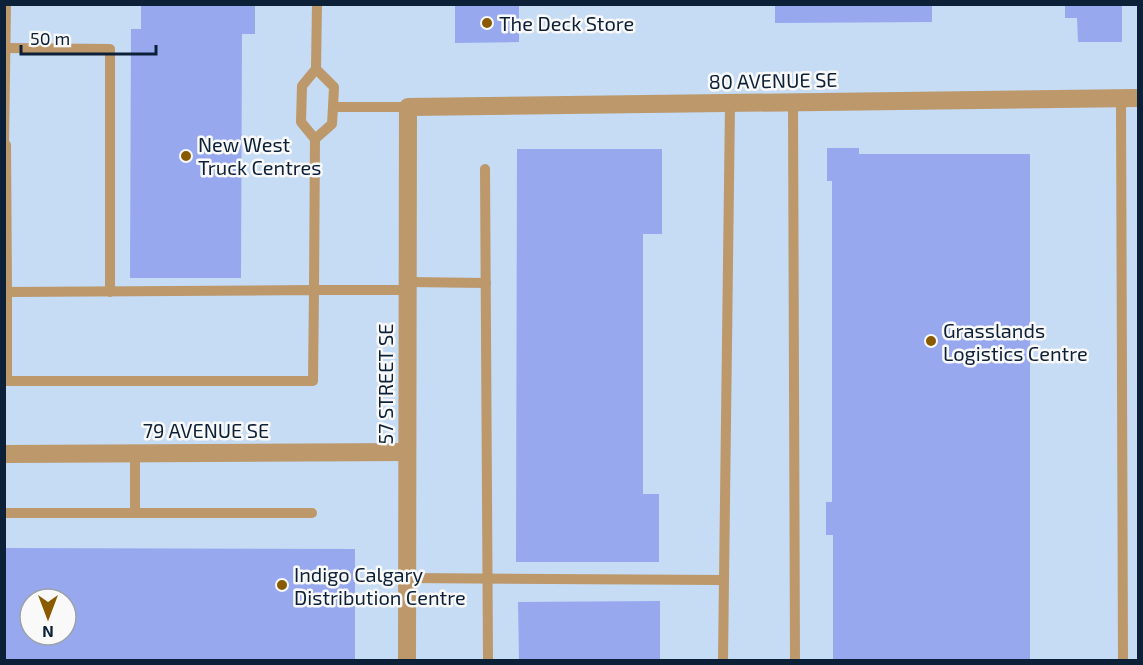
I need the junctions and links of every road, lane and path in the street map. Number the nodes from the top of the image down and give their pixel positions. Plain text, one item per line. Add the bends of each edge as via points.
1 (317, 4) edge
2 (6, 7) edge
3 (6, 48) junction
4 (316, 69) junction
5 (1130, 99) edge
6 (793, 102) junction
7 (730, 104) junction
8 (333, 107) junction
9 (408, 107) junction
10 (315, 139) junction
11 (5, 146) edge
12 (485, 169) dead end
13 (486, 283) junction
14 (408, 286) junction
15 (314, 291) junction
16 (7, 292) junction
17 (110, 292) junction
18 (407, 452) junction
19 (135, 453) junction
20 (4, 454) edge
21 (4, 513) edge
22 (135, 513) junction
23 (312, 513) dead end
24 (407, 578) junction
25 (489, 578) junction
26 (723, 580) junction
27 (406, 660) edge
28 (488, 660) edge
29 (723, 660) edge
30 (795, 660) edge
31 (1123, 660) edge

1 - 4 lane
2 - 3 lane
3 - 11 lane
3 - 17 lane via 110,49
4 - 8 lane via 333,87
4 - 10 lane via 302,86 302,122
5 - 6 street, 80 AVENUE SE
5 - 31 lane
6 - 7 street, 80 AVENUE SE
6 - 30 lane
7 - 9 street, 80 AVENUE SE
7 - 26 lane
8 - 9 lane
8 - 10 lane via 332,124
9 - 14 street, 57 STREET SE
10 - 15 lane
11 - 16 lane
12 - 13 lane
13 - 14 lane
13 - 25 lane
14 - 15 lane
14 - 18 street, 57 STREET SE
15 - 16 lane via 313,381 7,381
15 - 17 lane
16 - 17 lane
18 - 19 street, 79 AVENUE SE
18 - 24 street, 57 STREET SE
19 - 20 street, 79 AVENUE SE
19 - 22 lane
21 - 22 lane
22 - 23 lane
24 - 25 lane
24 - 27 street, 57 STREET SE
25 - 26 lane
25 - 28 lane
26 - 29 lane

